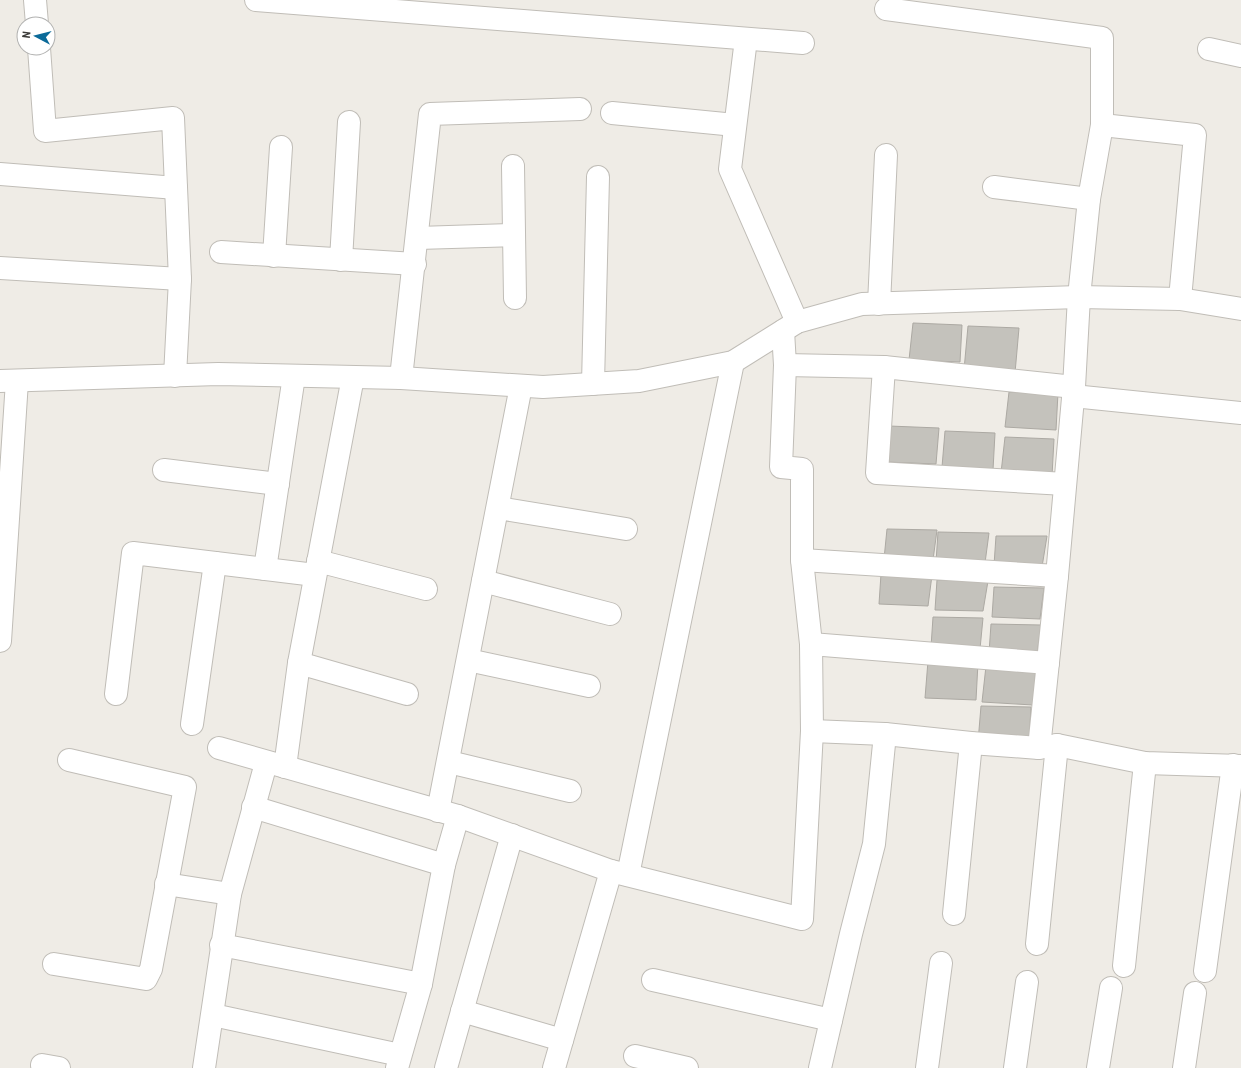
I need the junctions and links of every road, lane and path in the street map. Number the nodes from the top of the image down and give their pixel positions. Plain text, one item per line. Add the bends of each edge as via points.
1 (35, 0) edge
2 (256, 0) edge
3 (483, 9) edge
4 (886, 9) dead end
5 (36, 16) edge
6 (746, 39) junction
7 (803, 44) dead end
8 (1209, 49) dead end
9 (40, 56) edge
10 (1241, 56) edge
11 (580, 109) dead end
12 (612, 112) dead end
13 (350, 122) dead end
14 (735, 125) junction
15 (1102, 125) junction
16 (281, 147) dead end
17 (886, 155) dead end
18 (513, 166) dead end
19 (0, 174) edge
20 (598, 177) dead end
21 (994, 187) dead end
22 (176, 188) junction
23 (1089, 199) junction
24 (514, 235) junction
25 (418, 238) junction
26 (221, 252) dead end
27 (274, 256) junction
28 (342, 260) junction
29 (415, 264) junction
30 (0, 268) edge
31 (180, 279) junction
32 (1079, 297) junction
33 (515, 298) dead end
34 (1180, 299) junction
35 (879, 304) junction
36 (1241, 309) edge
37 (790, 327) junction
38 (733, 362) junction
39 (785, 365) junction
40 (884, 367) junction
41 (175, 376) junction
42 (294, 376) junction
43 (353, 377) junction
44 (401, 378) junction
45 (8, 381) edge
46 (593, 384) junction
47 (521, 386) junction
48 (1073, 392) junction
49 (1241, 413) edge
50 (164, 470) dead end
51 (278, 484) junction
52 (1065, 484) junction
53 (498, 508) junction
54 (626, 529) dead end
55 (802, 560) junction
56 (215, 563) junction
57 (317, 568) junction
58 (265, 569) junction
59 (1057, 576) junction
60 (484, 581) junction
61 (2, 589) edge
62 (426, 589) dead end
63 (610, 614) dead end
64 (0, 641) edge
65 (811, 644) junction
66 (468, 660) junction
67 (299, 663) junction
68 (1048, 663) junction
69 (589, 686) dead end
70 (116, 694) dead end
71 (407, 694) dead end
72 (192, 724) dead end
73 (812, 731) junction
74 (885, 734) junction
75 (971, 743) junction
76 (1048, 746) junction
77 (219, 748) dead end
78 (69, 760) dead end
79 (449, 762) junction
80 (1145, 762) junction
81 (275, 765) junction
82 (1237, 765) edge
83 (570, 791) dead end
84 (253, 807) junction
85 (448, 814) junction
86 (512, 835) junction
87 (444, 865) junction
88 (619, 873) junction
89 (166, 884) junction
90 (230, 894) junction
91 (954, 914) dead end
92 (1037, 944) dead end
93 (221, 945) junction
94 (941, 963) dead end
95 (54, 964) dead end
96 (1124, 966) dead end
97 (1205, 971) dead end
98 (653, 980) dead end
99 (1027, 982) dead end
100 (421, 984) junction
101 (1111, 988) dead end
102 (1195, 993) dead end
103 (462, 1011) junction
104 (213, 1015) junction
105 (831, 1020) junction
106 (562, 1040) junction
107 (635, 1056) dead end
108 (398, 1062) edge
109 (204, 1068) edge
110 (446, 1068) edge
111 (554, 1068) edge
112 (687, 1068) edge
113 (820, 1068) edge
114 (927, 1068) edge
115 (1015, 1068) edge
116 (1098, 1068) edge
117 (1184, 1068) edge

1 - 5 street
2 - 3 street
3 - 6 street
4 - 15 street via 1102,38
6 - 7 street
6 - 14 street
8 - 10 street
9 - 22 street via 45,131 174,118
11 - 25 street via 430,114
12 - 14 street
13 - 28 street
14 - 37 street via 730,169
15 - 23 street
15 - 34 street via 1195,135
16 - 27 street
17 - 35 street
18 - 24 street
19 - 22 street
20 - 46 street
21 - 23 street
22 - 31 street
23 - 32 street
24 - 25 street
24 - 33 street
25 - 29 street
26 - 27 street
27 - 28 street
28 - 29 street
29 - 44 street
30 - 31 street
31 - 41 street
32 - 34 street
32 - 35 street
32 - 48 street
34 - 36 street
35 - 37 street via 862,304
37 - 38 street
37 - 39 street
38 - 46 street via 639,381
38 - 88 street
39 - 40 street
39 - 55 street via 781,467 802,469
40 - 48 street
40 - 52 street via 877,473
41 - 42 street
41 - 45 street
42 - 43 street
42 - 51 street
43 - 44 street
43 - 57 street
44 - 47 street
45 - 61 street
46 - 47 street
47 - 53 street
48 - 49 street
48 - 52 street
50 - 51 street
51 - 58 street
52 - 59 street
53 - 54 street
53 - 60 street
55 - 59 street
55 - 65 street
56 - 58 street
56 - 70 street via 133,553
56 - 72 street
57 - 58 street
57 - 62 street
57 - 67 street
59 - 68 street
60 - 63 street
60 - 66 street
61 - 64 street
65 - 68 street
65 - 73 street
66 - 69 street
66 - 79 street
67 - 71 street
67 - 81 street
68 - 76 street
73 - 74 street
73 - 88 street via 802,919
74 - 75 street
74 - 105 street via 874,844
75 - 76 street
75 - 91 street
76 - 80 street
76 - 92 street
77 - 81 street
78 - 89 street via 185,787
79 - 83 street
79 - 85 street
80 - 82 street
80 - 96 street
81 - 84 street
81 - 85 street
82 - 97 street
84 - 87 street
84 - 90 street
85 - 86 street
85 - 87 street
86 - 88 street
86 - 103 street
87 - 100 street
88 - 106 street
89 - 90 street
89 - 95 street via 146,979
90 - 93 street
93 - 100 street
93 - 104 street
94 - 114 street
98 - 105 street
99 - 115 street
100 - 108 street
101 - 116 street
102 - 117 street
103 - 106 street
103 - 110 street
104 - 108 street
104 - 109 street
105 - 113 street
106 - 111 street
107 - 112 street

